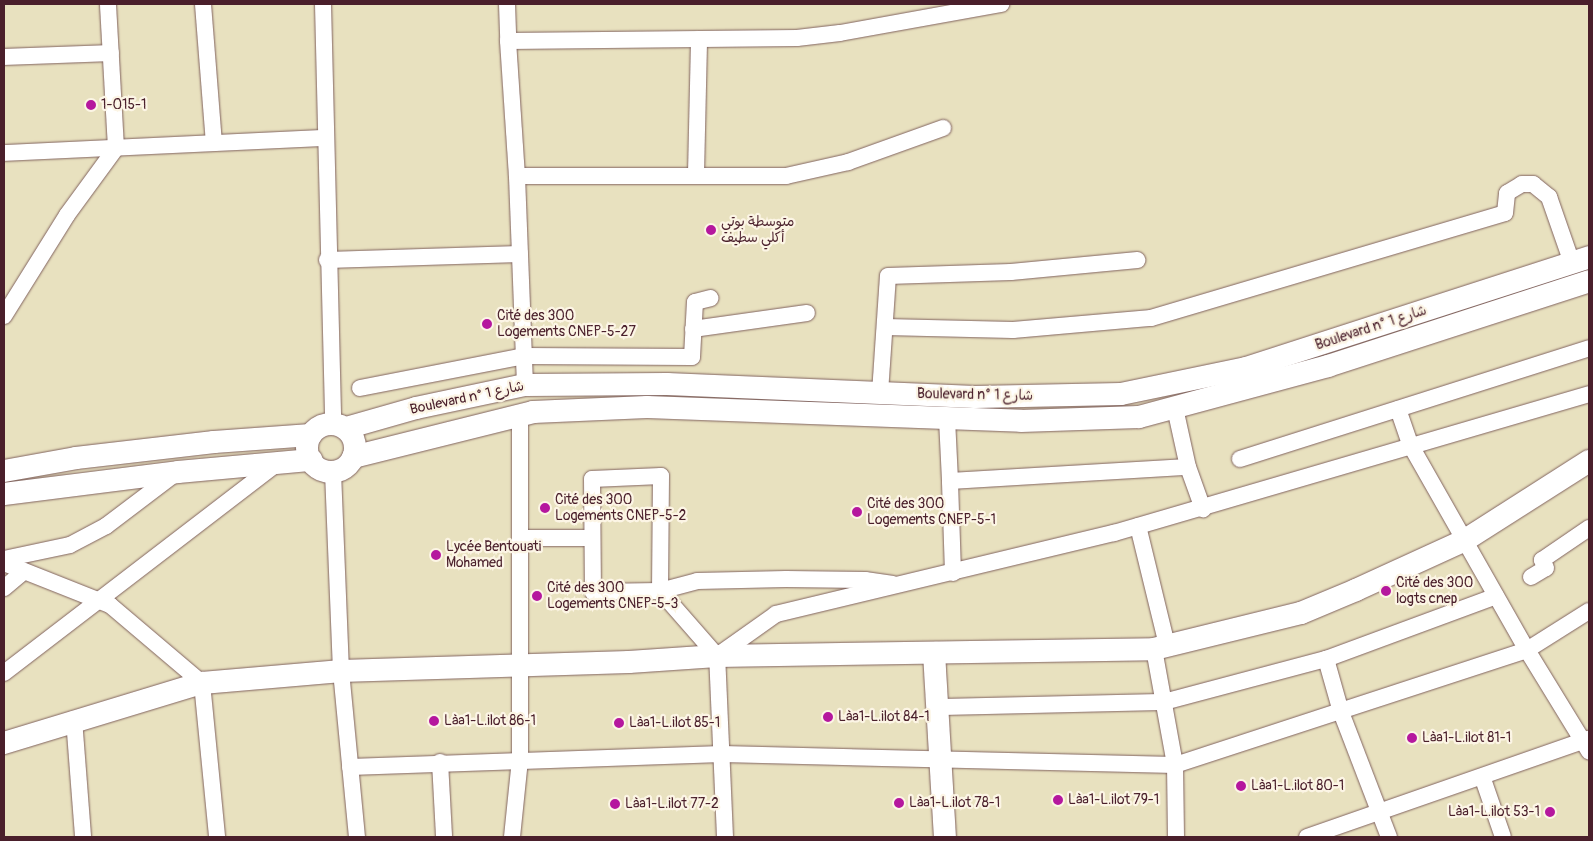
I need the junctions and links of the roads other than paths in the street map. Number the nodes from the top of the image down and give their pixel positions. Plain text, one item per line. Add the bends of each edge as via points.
1 (108, 4) edge
2 (203, 4) edge
3 (323, 4) edge
4 (507, 4) edge
5 (1001, 4) edge
6 (699, 39) junction
7 (508, 41) junction
8 (111, 53) junction
9 (4, 57) edge
10 (943, 128) dead end
11 (325, 138) junction
12 (214, 143) junction
13 (116, 148) junction
14 (4, 154) edge
15 (696, 174) junction
16 (516, 176) junction
17 (520, 254) junction
18 (327, 260) junction
19 (1137, 260) dead end
20 (1580, 260) edge
21 (1589, 281) edge
22 (711, 298) dead end
23 (807, 313) dead end
24 (4, 316) edge
25 (885, 326) junction
26 (694, 329) junction
27 (1589, 348) edge
28 (524, 356) junction
29 (692, 357) junction
30 (525, 385) junction
31 (693, 385) junction
32 (360, 388) dead end
33 (880, 393) junction
34 (1589, 394) edge
35 (1175, 408) junction
36 (1398, 409) junction
37 (520, 415) junction
38 (947, 419) junction
39 (340, 426) junction
40 (311, 435) junction
41 (1411, 446) junction
42 (353, 457) junction
43 (1240, 459) dead end
44 (311, 460) junction
45 (1589, 461) edge
46 (280, 462) junction
47 (1188, 467) junction
48 (4, 471) edge
49 (178, 472) junction
50 (333, 472) junction
51 (950, 481) junction
52 (4, 494) edge
53 (1203, 509) junction
54 (1138, 526) junction
55 (1589, 528) edge
56 (520, 538) junction
57 (592, 538) junction
58 (1465, 540) junction
59 (4, 559) edge
60 (4, 563) edge
61 (24, 571) junction
62 (952, 572) junction
63 (1531, 577) dead end
64 (902, 586) junction
65 (4, 588) edge
66 (660, 591) junction
67 (1496, 596) junction
68 (97, 600) junction
69 (1589, 611) edge
70 (1161, 647) junction
71 (1527, 650) junction
72 (934, 652) junction
73 (717, 656) junction
74 (1326, 659) junction
75 (519, 666) junction
76 (341, 671) junction
77 (4, 673) edge
78 (202, 683) junction
79 (1164, 702) junction
80 (939, 707) junction
81 (1341, 712) junction
82 (74, 719) junction
83 (4, 743) edge
84 (1588, 744) edge
85 (722, 754) junction
86 (939, 757) junction
87 (520, 759) junction
88 (440, 762) junction
89 (1175, 766) junction
90 (350, 767) junction
91 (1483, 779) junction
92 (1381, 813) junction
93 (83, 837) edge
94 (217, 837) edge
95 (357, 837) edge
96 (444, 837) edge
97 (512, 837) edge
98 (725, 837) edge
99 (945, 837) edge
100 (1176, 837) edge
101 (1307, 837) edge
102 (1389, 837) edge
103 (1503, 837) edge

1 - 8 street
2 - 12 street
3 - 11 street
4 - 7 street
5 - 6 street via 797,38
6 - 7 street
6 - 15 street
7 - 16 street
8 - 9 street
8 - 13 street
10 - 15 street via 807,173 786,176
11 - 12 street
11 - 18 street
12 - 13 street
13 - 14 street
13 - 24 street via 67,215
15 - 16 street
16 - 17 street
17 - 18 street
17 - 28 street
18 - 39 street
19 - 25 street via 1011,272 888,276
20 - 25 street via 1548,197 1533,184 1522,184 1507,193 1505,213 1151,318 1013,330
20 - 33 main road, Boulevard n° شارع 1 via 1246,368 1191,381 1121,394
21 - 35 main road, Boulevard n° شارع 1 via 1328,366
22 - 26 street via 695,302
23 - 26 street
25 - 33 street
26 - 29 street
27 - 36 street
28 - 29 street
28 - 30 street
28 - 32 street
29 - 31 street
30 - 31 main road, Boulevard n° شارع 1
30 - 39 main road, Boulevard n° شارع 1
31 - 33 main road, Boulevard n° شارع 1
34 - 41 street
35 - 38 main road, Boulevard n° شارع 1 via 1140,417 1089,421
35 - 47 street
36 - 41 street
36 - 43 street
37 - 38 main road, Boulevard n° شارع 1 via 647,408
37 - 42 main road, Boulevard n° شارع 1
37 - 56 street
38 - 51 street
39 - 40 main road via 322,426
39 - 42 main road via 354,441
40 - 44 main road via 307,448
40 - 48 main road via 76,458
41 - 53 street
41 - 58 street
42 - 50 main road via 345,467
44 - 46 main road
44 - 50 main road via 320,469
45 - 58 main road
46 - 49 main road
46 - 68 street
47 - 51 street
47 - 53 street
49 - 52 main road
49 - 59 street via 106,526 70,545
50 - 76 street
51 - 62 street
53 - 54 street
54 - 62 street
54 - 70 street
55 - 63 street via 1542,560 1546,568
56 - 57 street
56 - 75 street
57 - 66 street via 593,592
57 - 66 street via 592,479 661,476
58 - 67 street
58 - 70 main road via 1301,613
60 - 61 street
61 - 65 street
61 - 68 street
62 - 64 street
64 - 66 street via 865,580 786,579 697,581
64 - 73 street via 776,614
66 - 73 street
67 - 71 street
67 - 74 street
68 - 77 street
68 - 78 street via 110,605
69 - 71 street
70 - 72 main road
70 - 79 street
71 - 81 street
71 - 84 street
72 - 73 main road
72 - 80 main road
73 - 75 main road
73 - 85 street
74 - 79 street
74 - 81 street
75 - 76 main road
75 - 87 street
76 - 78 main road
76 - 90 street
78 - 82 main road
78 - 94 street
79 - 80 street
79 - 89 street
80 - 86 main road
81 - 89 street
81 - 92 street
82 - 83 main road
82 - 93 street
84 - 91 street
85 - 86 street
85 - 87 street
85 - 98 street
86 - 89 street
86 - 99 main road
87 - 88 street
87 - 97 street
88 - 90 street
88 - 96 street
89 - 100 street
90 - 95 street
91 - 92 street
91 - 103 street
92 - 101 street
92 - 102 street

